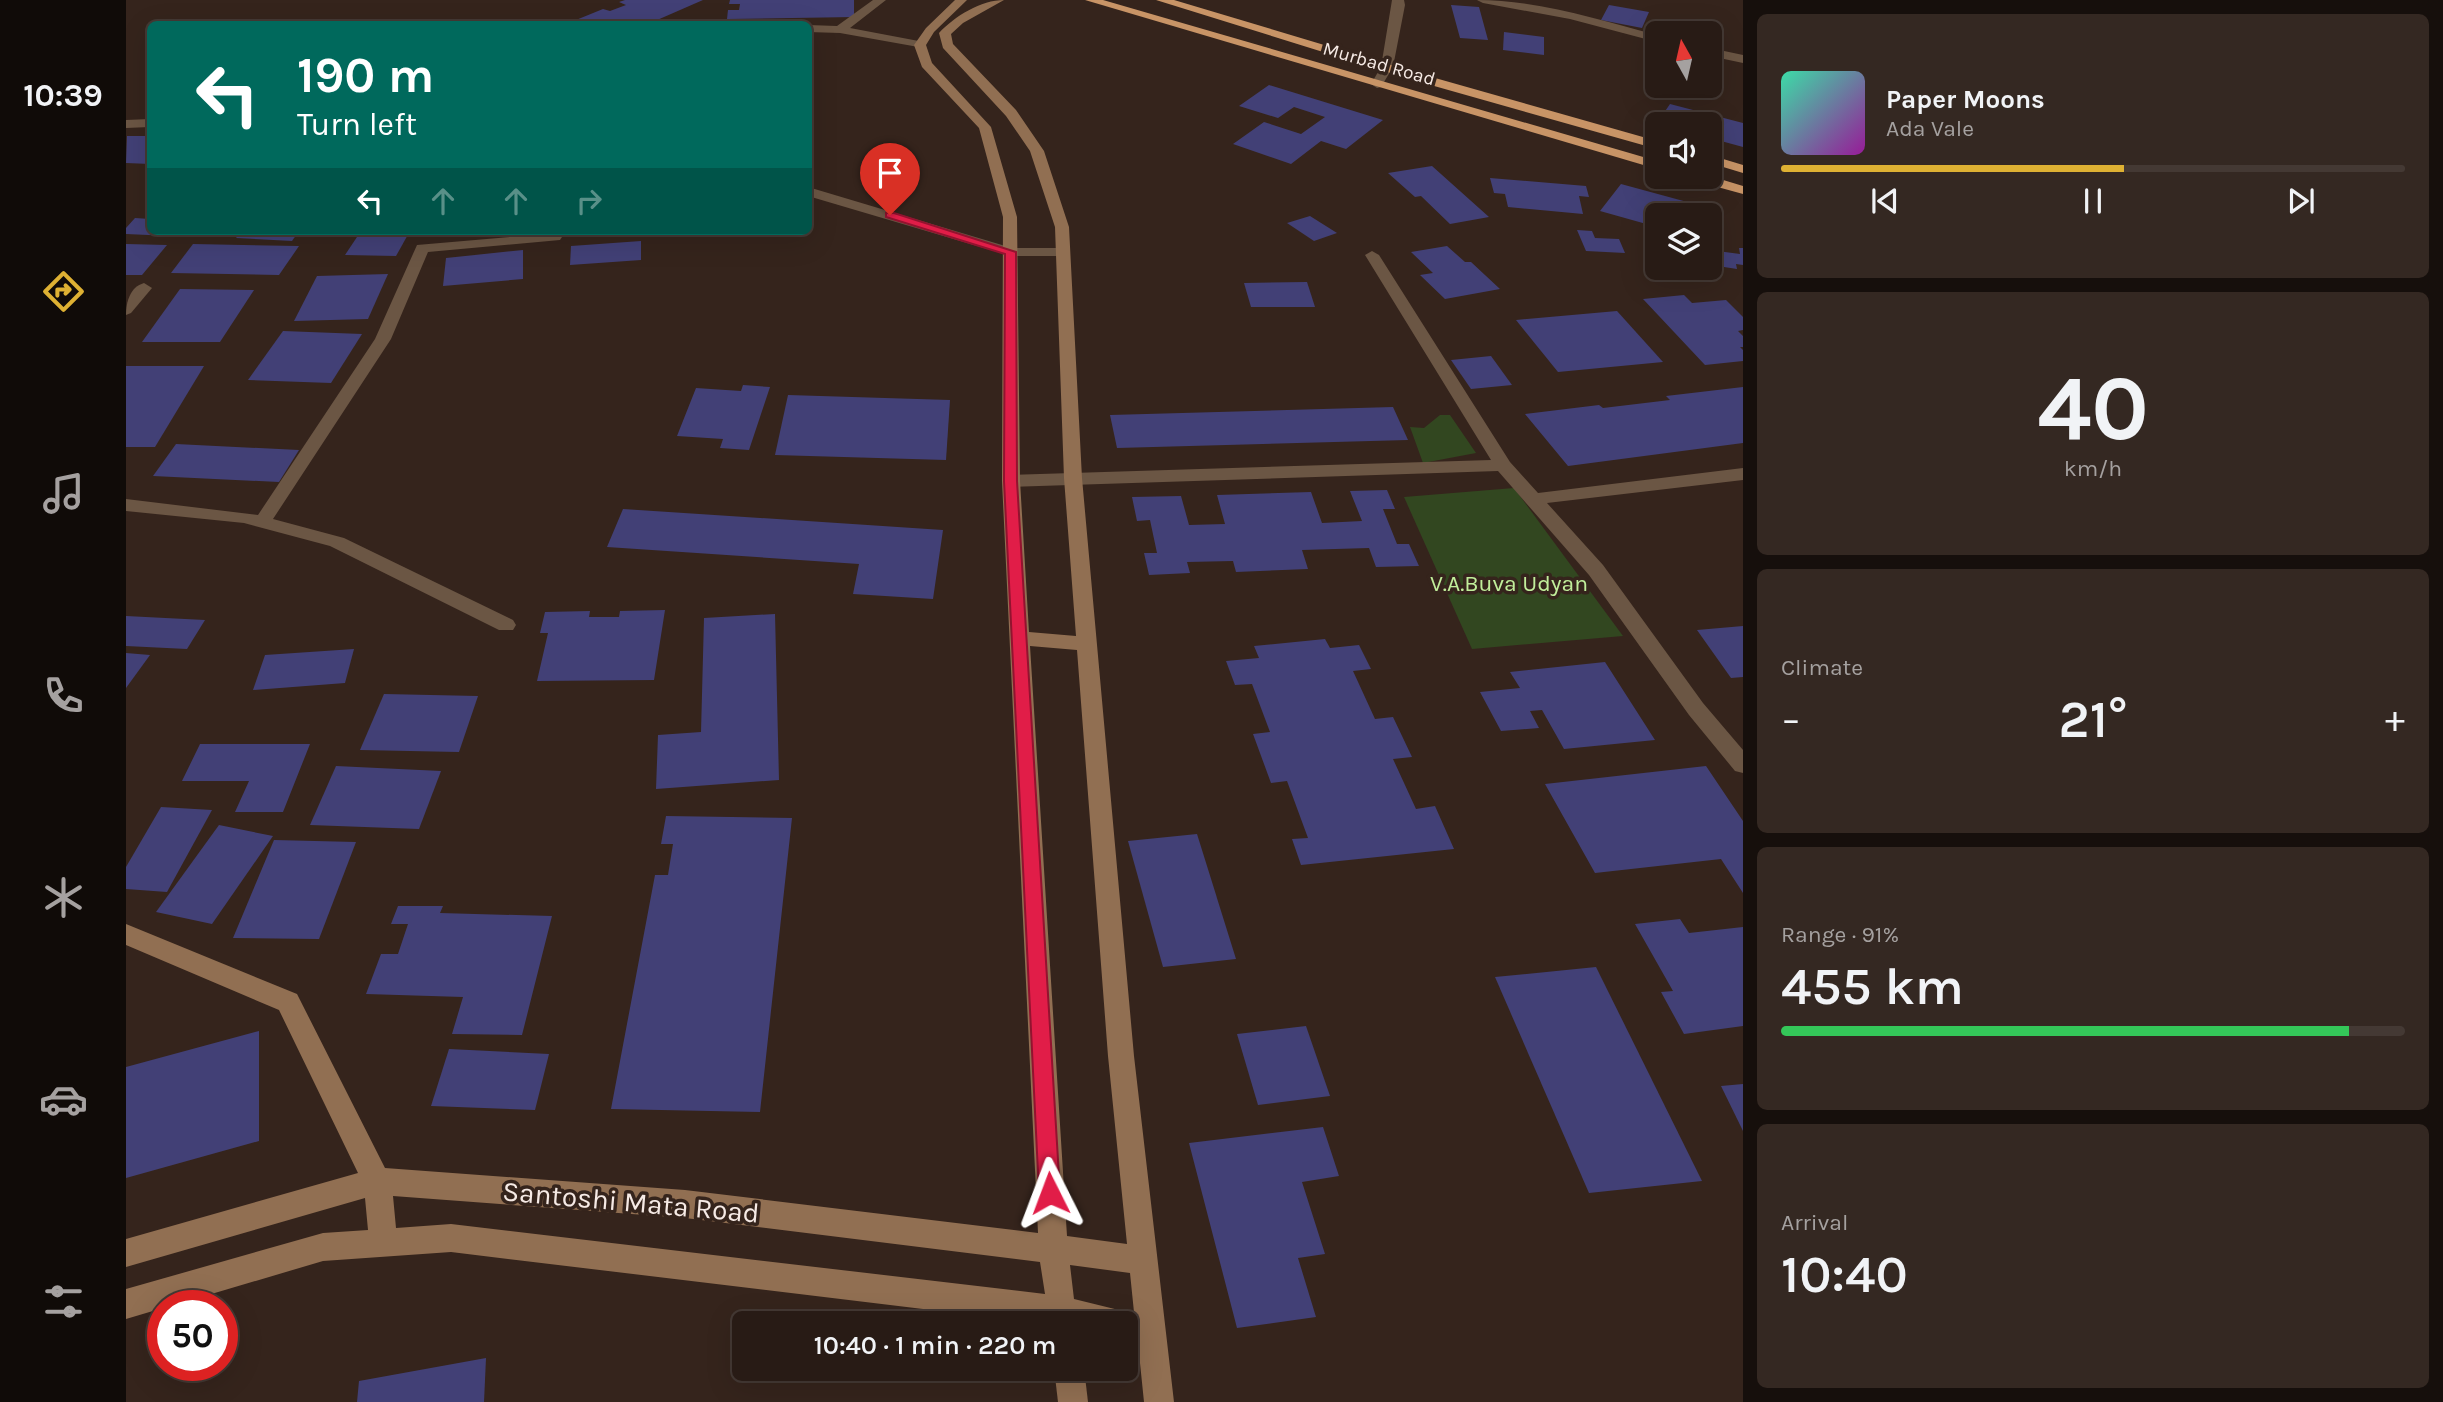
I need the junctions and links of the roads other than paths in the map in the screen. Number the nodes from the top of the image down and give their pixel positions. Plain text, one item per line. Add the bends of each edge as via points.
1 (880, 0) edge
2 (961, 0) edge
3 (998, 0) edge
4 (1091, 0) edge
5 (1162, 0) edge
6 (1398, 0) edge
7 (1483, 0) edge
8 (1568, 0) edge
9 (1572, 16) junction
10 (812, 28) edge
11 (840, 30) junction
12 (1645, 36) edge
13 (920, 45) junction
14 (1722, 55) edge
15 (1743, 60) edge
16 (1387, 68) junction
17 (1377, 84) junction
18 (975, 96) junction
19 (147, 122) edge
20 (126, 124) edge
21 (1645, 142) edge
22 (1645, 162) edge
23 (1722, 163) edge
24 (1743, 169) edge
25 (1722, 184) edge
26 (1743, 190) edge
27 (812, 192) edge
28 (555, 237) dead end
29 (1011, 252) junction
30 (1062, 253) junction
31 (1372, 255) dead end
32 (144, 288) dead end
33 (126, 310) edge
34 (1503, 465) junction
35 (1743, 474) edge
36 (1073, 478) junction
37 (1011, 481) junction
38 (1536, 499) junction
39 (126, 505) edge
40 (262, 522) junction
41 (506, 625) dead end
42 (1019, 638) junction
43 (1087, 644) junction
44 (1743, 765) edge
45 (126, 934) edge
46 (377, 1181) junction
47 (384, 1243) junction
48 (1053, 1248) junction
49 (126, 1253) edge
50 (1144, 1260) junction
51 (126, 1304) edge
52 (1016, 1311) edge
53 (1061, 1311) edge
54 (1135, 1311) edge
55 (1138, 1340) edge
56 (1071, 1381) edge
57 (1073, 1402) edge
58 (1159, 1402) edge

1 - 11 street
2 - 13 main road
3 - 18 main road via 945,33
4 - 17 highway, Murbad Road
5 - 16 highway
6 - 16 street
7 - 9 street
8 - 9 street
9 - 12 street
10 - 11 street
11 - 13 street
13 - 18 main road via 926,64
14 - 15 street
16 - 17 street
16 - 21 highway
17 - 22 highway, Murbad Road
18 - 29 main road via 1010,217
18 - 30 main road via 1011,113 1037,151 1062,227
19 - 20 street
23 - 24 highway
25 - 26 highway
27 - 29 street
28 - 40 street via 422,248 383,339
29 - 30 street
29 - 37 main road
30 - 36 main road
31 - 34 street
32 - 33 street
34 - 36 street
34 - 38 street
35 - 38 street
36 - 37 street
36 - 43 main road
37 - 42 main road
38 - 44 street via 1596,570 1696,709
39 - 40 street
40 - 41 street via 337,542
42 - 43 main road
42 - 48 main road
43 - 50 main road
45 - 46 main road via 288,1002
46 - 47 main road
46 - 48 main road, Santoshi Mata Road via 685,1204
46 - 49 main road, Santoshi Mata Road
47 - 51 main road via 323,1247
47 - 52 main road via 451,1238
48 - 50 main road, Santoshi Mata Road
48 - 53 main road
50 - 54 main road
55 - 58 main road
56 - 57 main road

